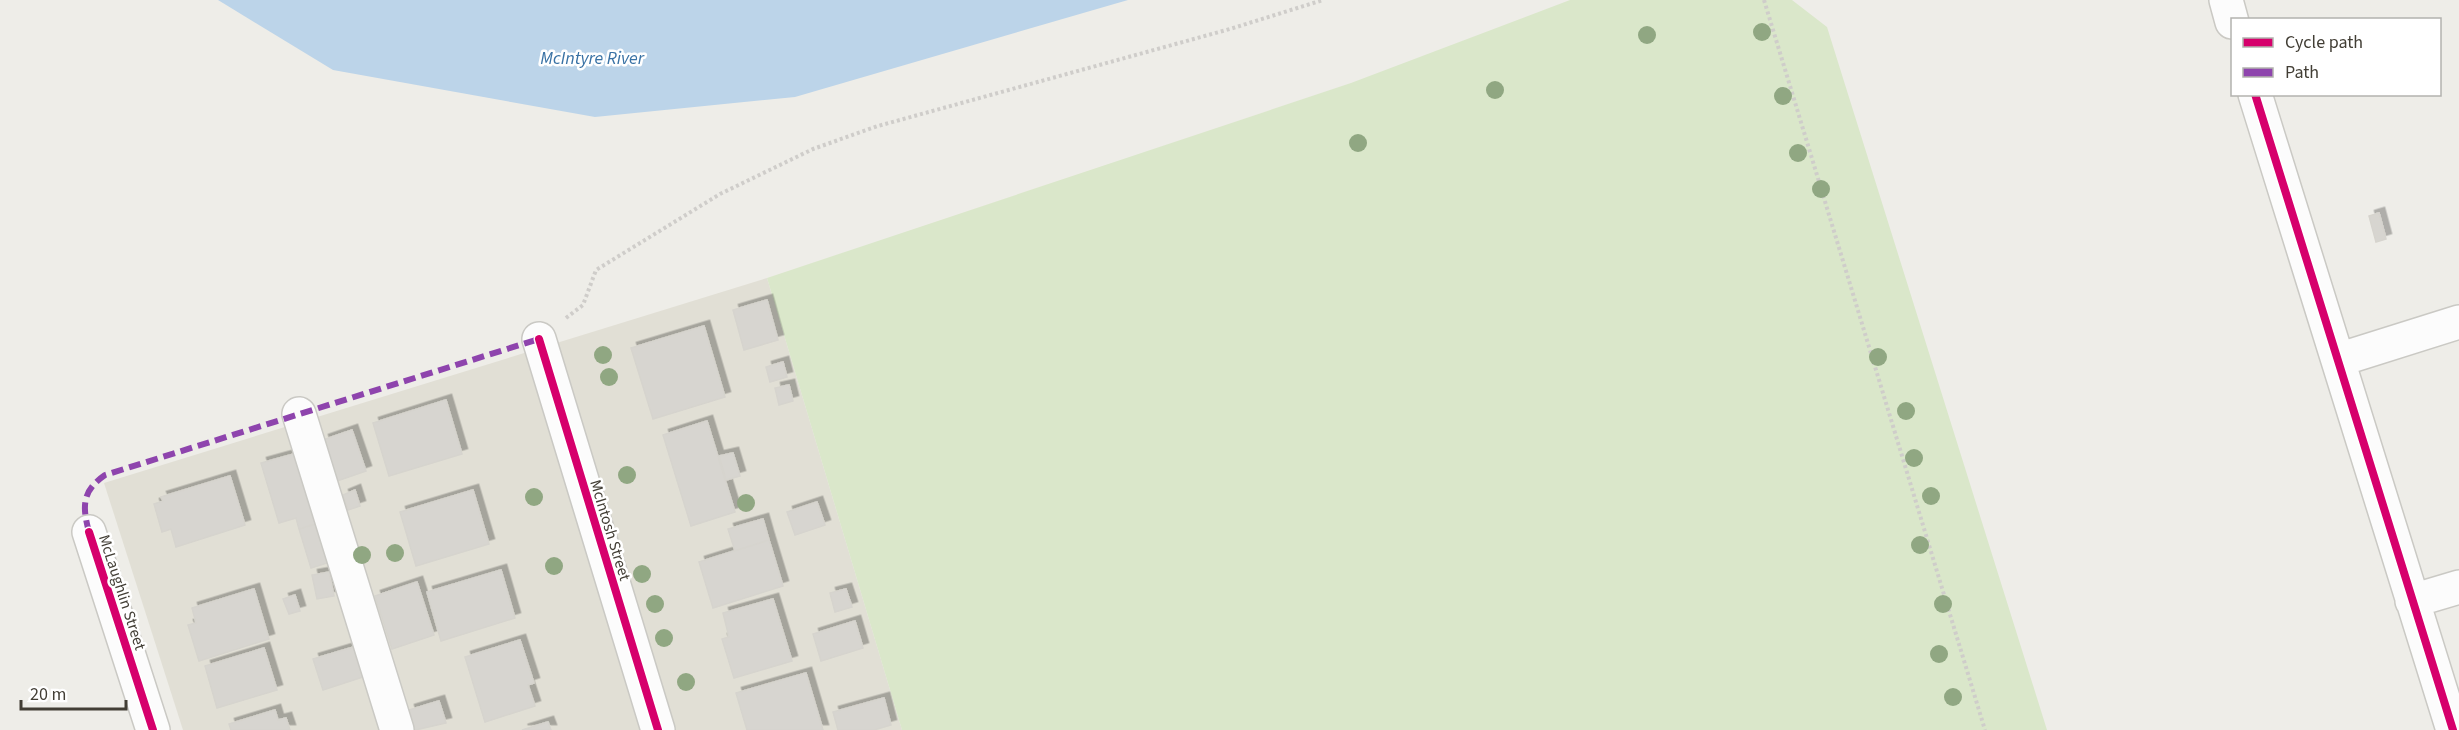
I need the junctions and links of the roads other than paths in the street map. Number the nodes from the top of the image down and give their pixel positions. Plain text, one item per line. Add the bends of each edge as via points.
1 (2226, 0) edge
2 (2231, 18) edge
3 (2256, 96) edge
4 (2459, 322) edge
5 (539, 339) road end
6 (2338, 360) junction
7 (299, 414) dead end
8 (89, 532) dead end
9 (2459, 587) edge
10 (2412, 601) junction
11 (153, 730) edge
12 (397, 730) edge
13 (658, 730) edge
14 (2453, 730) edge

1 - 2 street
3 - 6 street
4 - 6 street
5 - 13 street, McIntosh Street
6 - 10 street
7 - 12 street
8 - 11 street, McLaughlin Street
9 - 10 street
10 - 14 street

